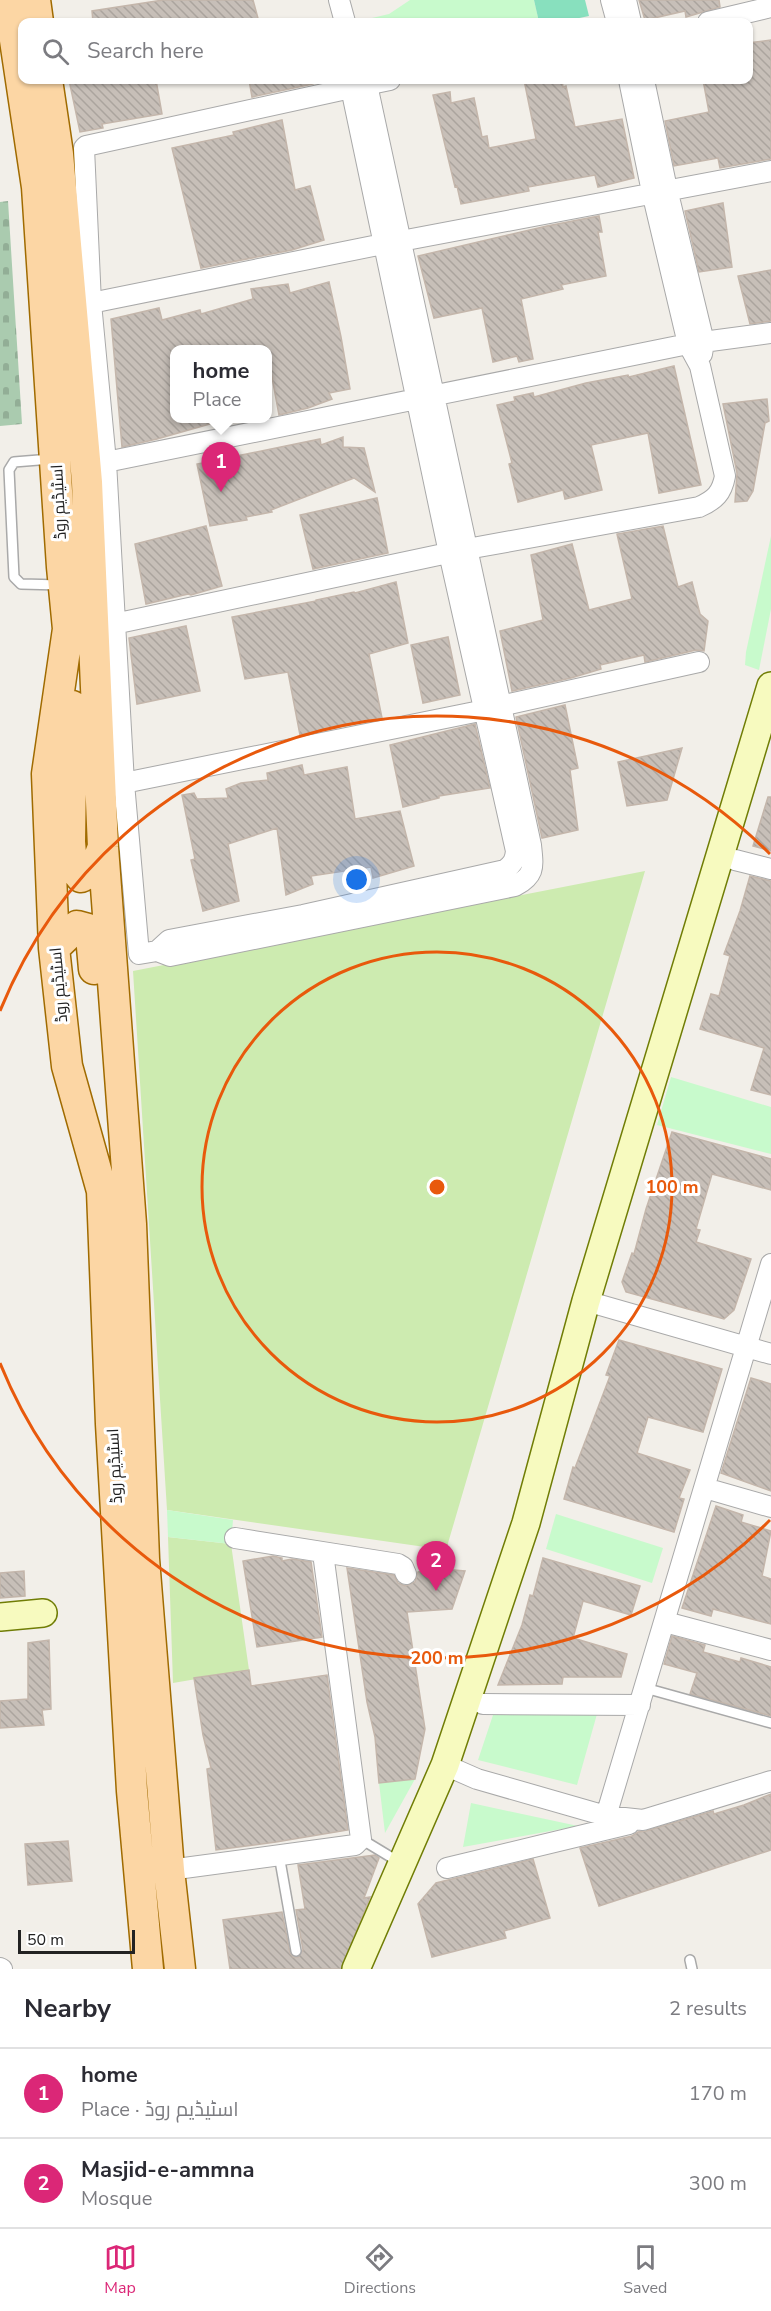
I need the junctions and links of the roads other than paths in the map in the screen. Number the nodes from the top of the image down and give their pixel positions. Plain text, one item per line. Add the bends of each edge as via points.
1 (9, 0) edge
2 (35, 0) edge
3 (339, 0) edge
4 (611, 0) edge
5 (626, 0) edge
6 (771, 7) edge
7 (37, 18) edge
8 (344, 18) edge
9 (616, 18) edge
10 (630, 18) edge
11 (725, 18) edge
12 (18, 60) edge
13 (22, 84) edge
14 (48, 84) edge
15 (356, 84) edge
16 (360, 84) edge
17 (630, 84) edge
18 (645, 84) edge
19 (771, 171) edge
20 (659, 190) junction
21 (392, 243) junction
22 (91, 303) junction
23 (771, 333) edge
24 (696, 343) junction
25 (426, 396) junction
26 (56, 459) junction
27 (106, 462) junction
28 (458, 551) junction
29 (63, 585) junction
30 (114, 624) junction
31 (68, 629) junction
32 (699, 662) dead end
33 (771, 689) edge
34 (493, 708) junction
35 (771, 739) edge
36 (124, 783) junction
37 (103, 847) junction
38 (735, 860) junction
39 (771, 868) edge
40 (54, 948) junction
41 (136, 955) junction
42 (121, 1097) junction
43 (771, 1264) edge
44 (595, 1304) junction
45 (747, 1347) junction
46 (771, 1354) edge
47 (705, 1488) junction
48 (771, 1506) edge
49 (533, 1525) junction
50 (235, 1538) dead end
51 (323, 1553) junction
52 (406, 1574) dead end
53 (43, 1613) dead end
54 (0, 1617) edge
55 (665, 1622) junction
56 (771, 1650) edge
57 (642, 1696) junction
58 (483, 1704) junction
59 (771, 1723) edge
60 (453, 1768) junction
61 (771, 1781) edge
62 (606, 1816) junction
63 (643, 1820) junction
64 (362, 1839) junction
65 (279, 1855) junction
66 (401, 1863) junction
67 (447, 1868) dead end
68 (169, 1870) junction
69 (296, 1951) dead end
70 (148, 1969) edge
71 (180, 1969) edge
72 (356, 1969) edge
73 (375, 1969) edge

1 - 12 main road, اسٹیڈیم روڈ
2 - 7 main road
3 - 8 street
4 - 9 street
5 - 10 street
6 - 11 street
13 - 26 main road, اسٹیڈیم روڈ via 37,187
14 - 37 main road, اسٹیڈیم روڈ via 58,154 87,482
15 - 22 street via 86,146
16 - 21 street
17 - 20 street
18 - 20 street
19 - 20 street
20 - 21 street
20 - 24 street
21 - 22 street
21 - 25 street
22 - 27 street
23 - 24 street
24 - 25 street
24 - 28 street via 725,476 722,489 712,502
25 - 27 street
25 - 28 street
26 - 29 main road, اسٹیڈیم روڈ
26 - 29 lane via 15,462 9,470 14,577 21,585
27 - 30 street
28 - 30 street
28 - 34 street
29 - 31 main road, اسٹیڈیم روڈ
30 - 36 street
31 - 37 main road via 73,684 70,842 72,866 81,876 94,870
31 - 40 main road, اسٹیڈیم روڈ via 48,774
32 - 34 street
33 - 44 street
34 - 36 street
34 - 41 street via 516,851 512,865 505,870 169,940
35 - 38 street
36 - 41 street
37 - 41 main road, اسٹیڈیم روڈ
38 - 39 street
38 - 44 street
40 - 42 main road via 77,926 88,929 92,936 97,1019
40 - 70 main road, اسٹیڈیم روڈ via 67,1065 102,1191 131,1779
41 - 42 main road, اسٹیڈیم روڈ
42 - 68 main road, اسٹیڈیم روڈ via 131,1224 144,1559
43 - 45 street
44 - 45 street
44 - 49 street
45 - 46 street
45 - 47 street
47 - 48 street
47 - 55 street
49 - 58 street
49 - 60 street
50 - 51 street
51 - 52 street via 398,1564
51 - 64 street
53 - 54 street
55 - 56 street
55 - 57 street
57 - 58 street
57 - 59 lane
57 - 62 street
58 - 60 street
60 - 62 street via 477,1779
60 - 66 street
60 - 73 street
61 - 63 street
62 - 63 street
63 - 67 street
64 - 65 street via 355,1845
64 - 66 lane
65 - 68 street
65 - 69 lane
66 - 72 street
68 - 71 main road, اسٹیڈیم روڈ

